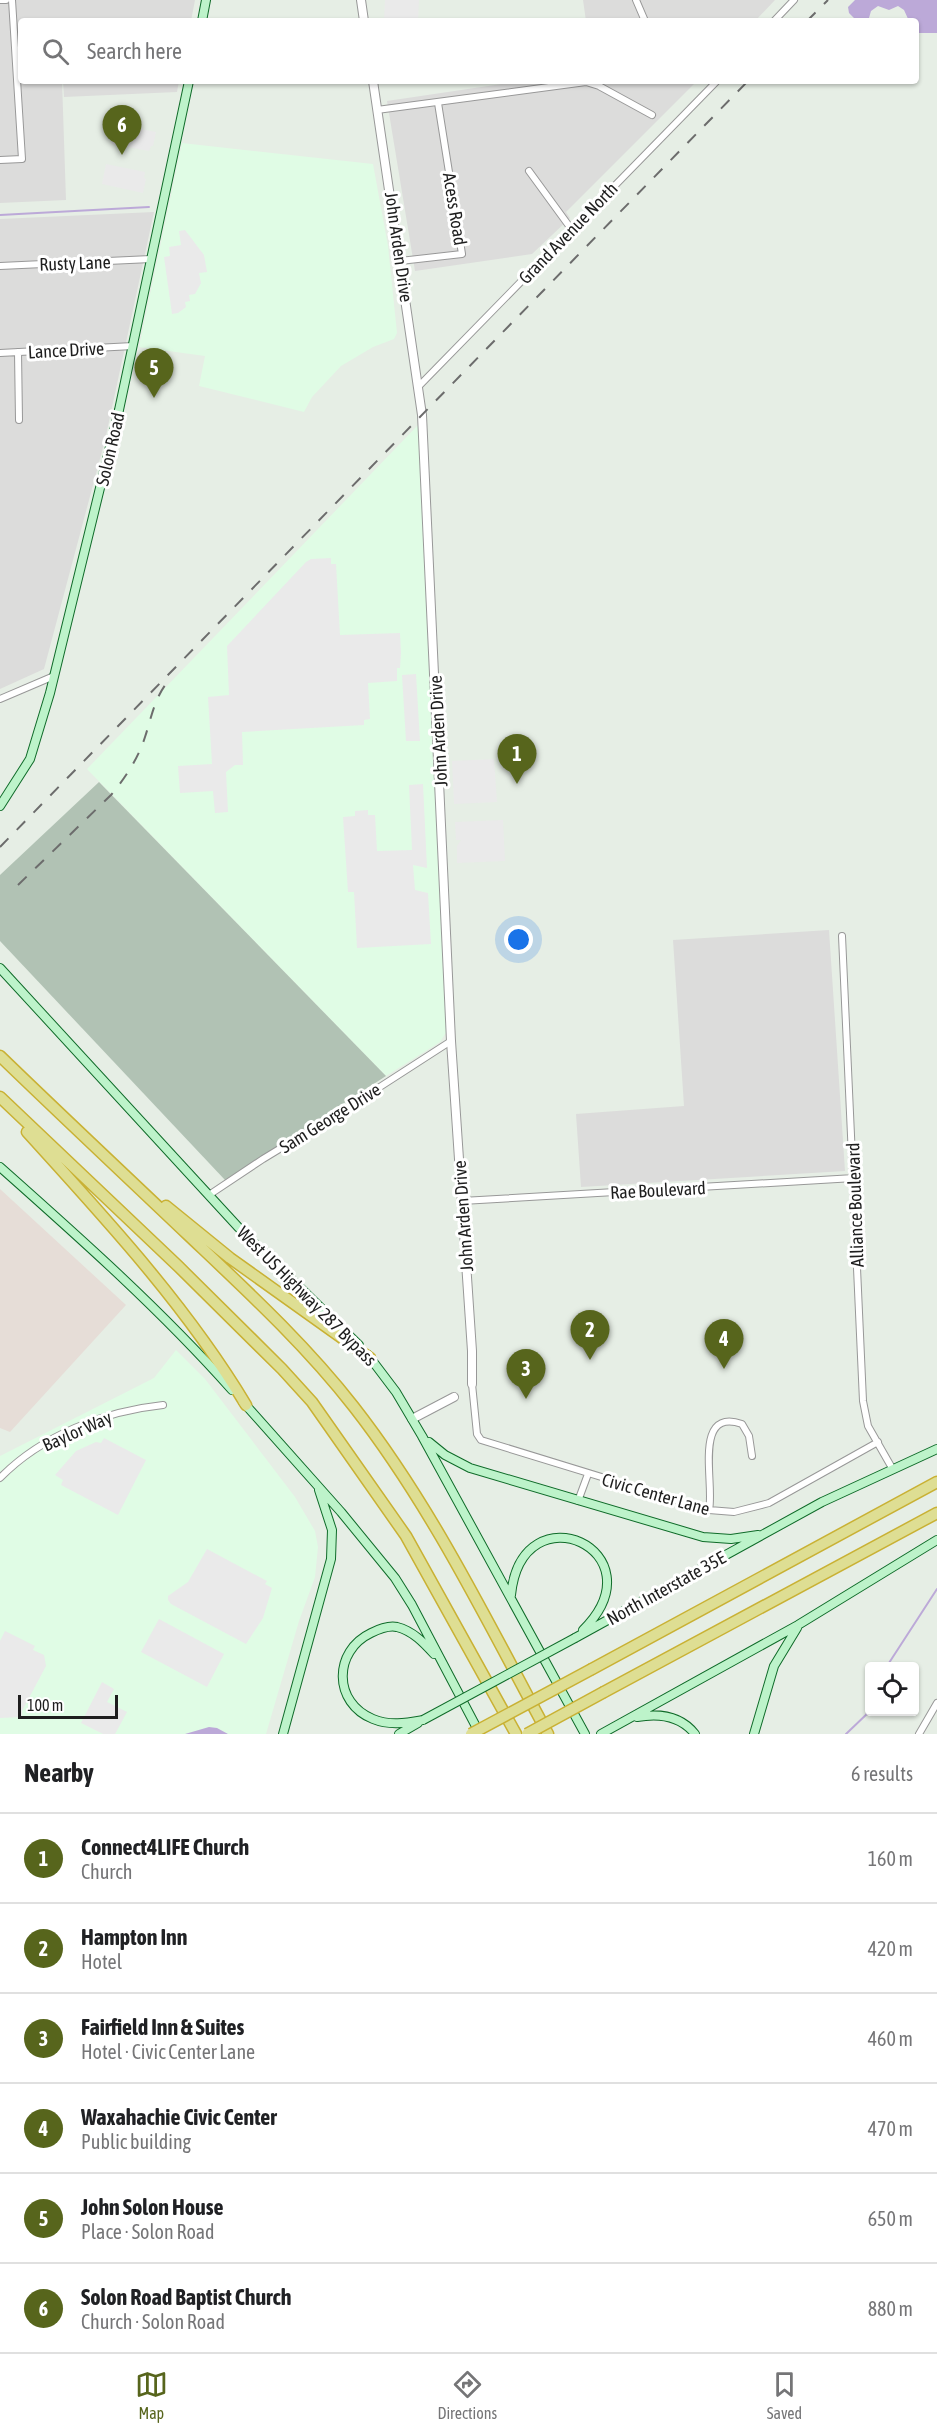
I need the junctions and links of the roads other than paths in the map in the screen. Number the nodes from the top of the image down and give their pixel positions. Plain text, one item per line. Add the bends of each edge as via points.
1 (0, 0) edge
2 (6, 0) edge
3 (12, 0) edge
4 (206, 0) edge
5 (361, 0) edge
6 (636, 0) edge
7 (794, 0) edge
8 (203, 18) edge
9 (364, 18) edge
10 (644, 18) edge
11 (777, 18) edge
12 (188, 84) edge
13 (373, 84) edge
14 (572, 84) edge
15 (592, 84) edge
16 (711, 84) edge
17 (438, 103) junction
18 (377, 110) junction
19 (652, 115) dead end
20 (0, 160) edge
21 (529, 171) dead end
22 (572, 230) junction
23 (151, 260) junction
24 (400, 261) junction
25 (0, 266) edge
26 (133, 346) junction
27 (18, 352) junction
28 (0, 353) edge
29 (419, 386) junction
30 (19, 420) dead end
31 (54, 676) junction
32 (0, 699) edge
33 (0, 806) edge
34 (842, 936) dead end
35 (0, 968) edge
36 (451, 1041) junction
37 (0, 1056) edge
38 (0, 1097) edge
39 (17, 1113) junction
40 (90, 1143) junction
41 (0, 1167) edge
42 (854, 1178) junction
43 (209, 1195) junction
44 (462, 1201) junction
45 (370, 1358) junction
46 (472, 1384) joint
47 (454, 1397) dead end
48 (163, 1406) dead end
49 (246, 1406) junction
50 (412, 1419) junction
51 (422, 1436) junction
52 (878, 1442) junction
53 (937, 1449) edge
54 (752, 1456) dead end
55 (892, 1468) junction
56 (588, 1474) junction
57 (0, 1478) edge
58 (937, 1482) edge
59 (316, 1484) junction
60 (578, 1502) junction
61 (709, 1510) junction
62 (937, 1513) edge
63 (767, 1533) junction
64 (937, 1540) edge
65 (511, 1595) junction
66 (798, 1625) junction
67 (575, 1638) junction
68 (442, 1663) junction
69 (937, 1703) edge
70 (423, 1720) junction
71 (624, 1721) junction
72 (283, 1734) edge
73 (399, 1734) edge
74 (471, 1734) edge
75 (480, 1734) edge
76 (516, 1734) edge
77 (526, 1734) edge
78 (548, 1734) edge
79 (585, 1734) edge
80 (601, 1734) edge
81 (695, 1734) edge
82 (754, 1734) edge
83 (919, 1734) edge

1 - 2 street
3 - 20 street via 22,159
4 - 8 main road
5 - 9 street
6 - 10 street
7 - 11 street
12 - 23 main road, Solon Road
13 - 18 street, John Arden Drive
14 - 17 street
15 - 19 street
16 - 22 street, Grand Avenue North
17 - 18 street
17 - 24 street, Acess Road via 462,254
18 - 24 street, John Arden Drive
21 - 22 street
22 - 29 street, Grand Avenue North
23 - 25 street, Rusty Lane
23 - 26 main road, Solon Road
24 - 29 street, John Arden Drive
26 - 27 street, Lance Drive
26 - 31 main road, Solon Road
27 - 28 street, Lance Drive
27 - 30 street
29 - 36 street, John Arden Drive
31 - 32 street
31 - 33 main road, Solon Road via 34,749
34 - 42 street, Alliance Boulevard
35 - 43 main road, West US Highway 287 Bypass
36 - 43 street, Sam George Drive
36 - 44 street, John Arden Drive
37 - 40 highway
38 - 39 highway
39 - 49 highway via 26,1130 177,1305 224,1368
39 - 76 highway via 178,1266 312,1402 406,1536
40 - 45 highway via 230,1258
40 - 78 highway via 252,1295 354,1406 415,1494
41 - 49 main road via 180,1334
42 - 44 street, Rae Boulevard
42 - 52 street, Alliance Boulevard via 863,1401 868,1426
43 - 45 main road, West US Highway 287 Bypass
44 - 46 street, John Arden Drive
45 - 50 main road, West US Highway 287 Bypass
46 - 56 street, Civic Center Lane via 481,1440
47 - 50 street
48 - 57 street, Baylor Way via 122,1412 72,1430 31,1453
49 - 59 main road
50 - 51 main road, West US Highway 287 Bypass
51 - 60 main road via 445,1455 470,1468
51 - 65 main road, West US Highway 287 Bypass
52 - 55 street, Alliance Boulevard
52 - 61 street, Civic Center Lane via 769,1503 734,1512
53 - 55 main road, North Interstate 35E
54 - 61 street via 742,1424 730,1420 720,1423 712,1432
55 - 63 main road, North Interstate 35E
56 - 60 street
56 - 61 street, Civic Center Lane
58 - 74 highway, bridge
59 - 68 main road via 395,1578
59 - 72 main road via 332,1530 331,1559
60 - 63 main road via 703,1537 731,1539
62 - 77 highway, bridge
63 - 67 main road, North Interstate 35E
64 - 66 main road
65 - 67 main road via 520,1562 538,1544 561,1537 591,1548 606,1570 607,1595 595,1618
65 - 79 main road, West US Highway 287 Bypass
66 - 71 main road
66 - 82 main road via 774,1666
67 - 70 main road, North Interstate 35E, bridge
68 - 70 main road via 415,1636 392,1626 357,1641 344,1666 347,1697 362,1713 398,1724
68 - 75 main road
69 - 83 street
70 - 73 main road, North Interstate 35E
71 - 80 main road
71 - 81 main road via 665,1715

